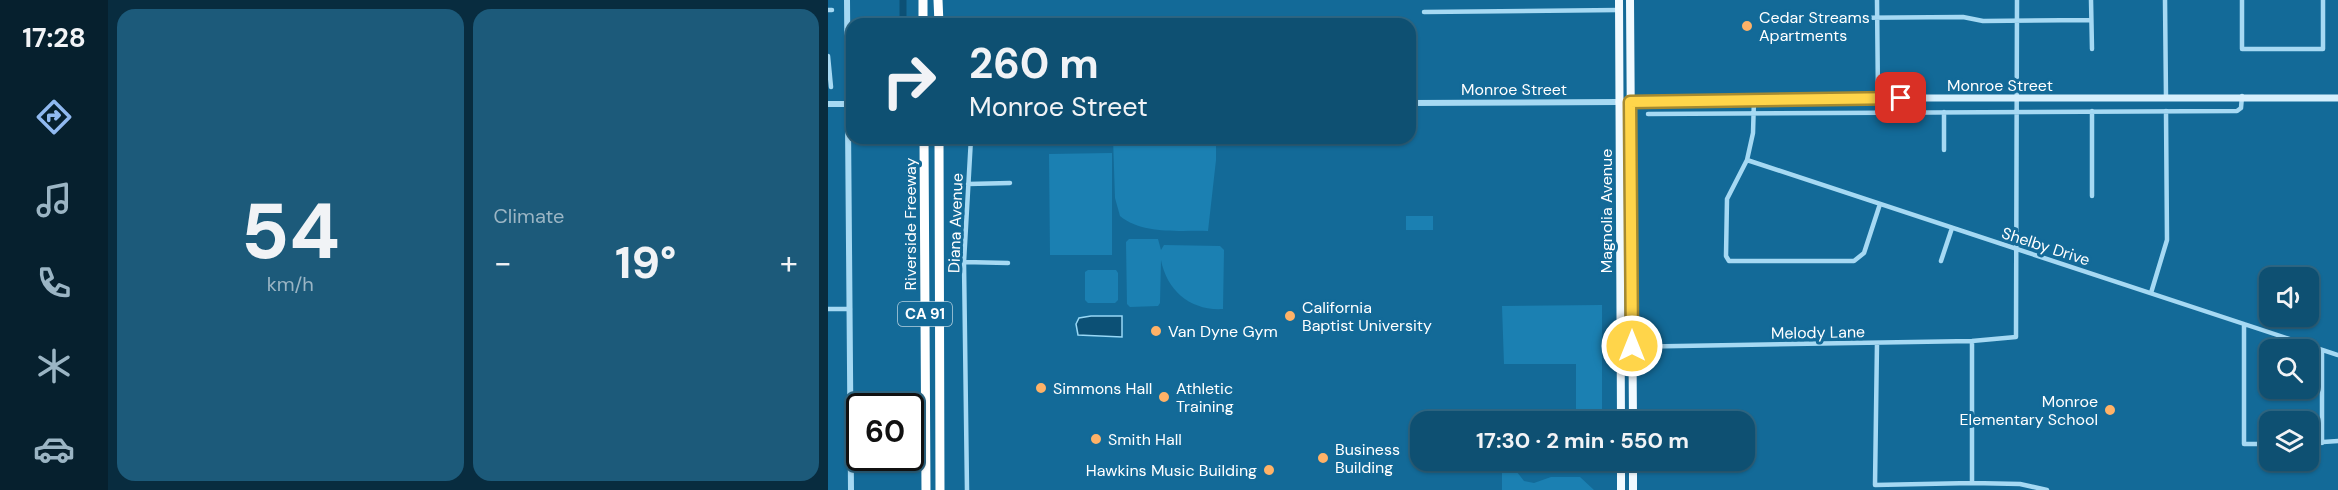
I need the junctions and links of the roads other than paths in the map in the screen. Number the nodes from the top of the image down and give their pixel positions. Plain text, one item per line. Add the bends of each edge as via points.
1 (847, 0) edge
2 (923, 0) edge
3 (939, 0) edge
4 (1619, 0) edge
5 (1630, 0) edge
6 (1877, 0) edge
7 (2017, 0) edge
8 (2091, 0) edge
9 (2165, 0) edge
10 (2242, 0) edge
11 (2323, 0) edge
12 (1619, 10) junction
13 (1424, 12) dead end
14 (848, 18) edge
15 (924, 18) edge
16 (939, 18) edge
17 (1832, 18) dead end
18 (1877, 18) junction
19 (2091, 20) junction
20 (2017, 21) junction
21 (2092, 49) dead end
22 (829, 56) edge
23 (831, 87) dead end
24 (2242, 96) junction
25 (2166, 97) junction
26 (1878, 98) junction
27 (2338, 98) edge
28 (1754, 99) junction
29 (2018, 99) junction
30 (1619, 102) junction
31 (1630, 102) junction
32 (1416, 103) edge
33 (828, 104) edge
34 (846, 104) edge
35 (2017, 111) junction
36 (2092, 111) junction
37 (2166, 111) junction
38 (1944, 112) junction
39 (1754, 113) junction
40 (1648, 114) dead end
41 (850, 144) edge
42 (924, 144) edge
43 (939, 144) edge
44 (971, 144) edge
45 (1944, 150) dead end
46 (1747, 160) junction
47 (1010, 183) dead end
48 (968, 184) junction
49 (2092, 196) dead end
50 (1880, 204) junction
51 (1952, 228) junction
52 (2018, 249) junction
53 (1941, 261) dead end
54 (964, 262) junction
55 (1008, 263) dead end
56 (2151, 294) junction
57 (828, 309) edge
58 (850, 309) junction
59 (2244, 324) junction
60 (1972, 341) junction
61 (1877, 343) junction
62 (1632, 346) junction
63 (1620, 347) junction
64 (2322, 350) junction
65 (2338, 355) edge
66 (1621, 411) edge
67 (1633, 411) edge
68 (2338, 441) edge
69 (2322, 443) joint
70 (2259, 444) edge
71 (1621, 471) edge
72 (1633, 471) edge
73 (1972, 483) junction
74 (2020, 483) junction
75 (851, 490) edge
76 (926, 490) edge
77 (940, 490) edge
78 (967, 490) edge
79 (1621, 490) edge
80 (1633, 490) edge
81 (2020, 490) edge
82 (2047, 490) edge

1 - 14 street
2 - 15 highway
3 - 16 highway
4 - 12 main road, Magnolia Avenue
5 - 31 main road, Magnolia Avenue
6 - 18 street
7 - 20 street
8 - 19 street
9 - 25 street
10 - 11 street via 2242,49 2323,50
12 - 13 street
12 - 30 main road, Magnolia Avenue
17 - 18 street
18 - 20 street
18 - 26 street
19 - 20 street
19 - 21 street
20 - 29 street
22 - 23 street
24 - 25 main road, Monroe Street
24 - 27 main road, Monroe Street
24 - 37 street via 2237,111
25 - 29 main road, Monroe Street
26 - 28 main road, Monroe Street
26 - 29 main road, Monroe Street
28 - 31 main road, Monroe Street
28 - 39 street
29 - 35 street
30 - 31 main road, Monroe Street
30 - 32 street, Monroe Street
30 - 63 main road, Magnolia Avenue
31 - 62 main road, Magnolia Avenue
33 - 34 street
35 - 36 street
35 - 38 street
35 - 52 street
36 - 37 street
36 - 49 street
37 - 56 street via 2167,240
38 - 39 street
38 - 45 street
39 - 40 street
39 - 46 street
41 - 58 street
42 - 76 highway, Riverside Freeway / CA 91
43 - 77 highway, Riverside Freeway / CA 91
44 - 48 street, Diana Avenue
46 - 50 street, Shelby Drive
46 - 50 street via 1727,199 1729,261 1854,261 1864,253
47 - 48 street
48 - 54 street, Diana Avenue
50 - 51 street, Shelby Drive
51 - 52 street, Shelby Drive
51 - 53 street
52 - 56 street, Shelby Drive
52 - 60 street, Melody Lane via 2016,337
54 - 55 street
54 - 78 street, Diana Avenue
56 - 59 street, Shelby Drive
57 - 58 street
58 - 75 street
59 - 64 street, Shelby Drive
59 - 70 street via 2244,444
60 - 61 street, Melody Lane
60 - 73 street
61 - 62 street, Melody Lane
61 - 73 street via 1875,485
62 - 63 street, Melody Lane
62 - 67 main road, Magnolia Avenue
63 - 66 main road, Magnolia Avenue
64 - 65 street, Shelby Drive
64 - 69 street
68 - 69 street
71 - 79 main road
72 - 80 main road
73 - 74 street
74 - 81 street
74 - 82 street

